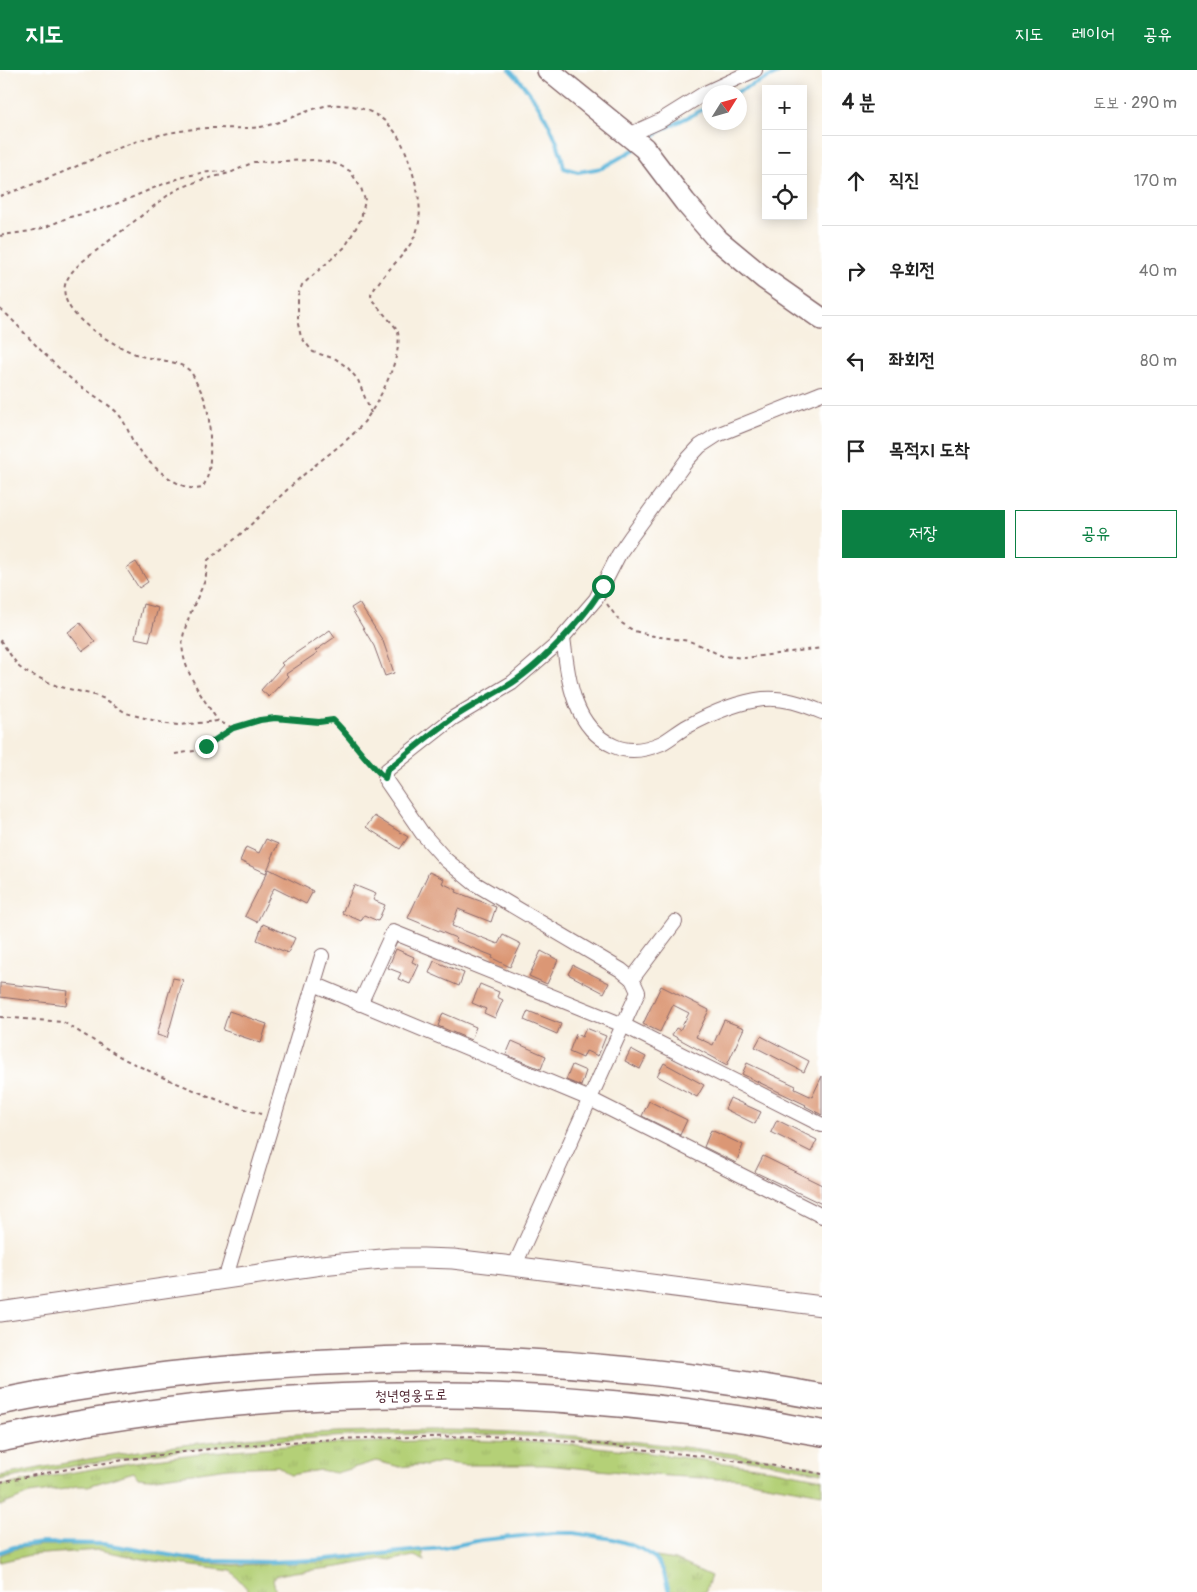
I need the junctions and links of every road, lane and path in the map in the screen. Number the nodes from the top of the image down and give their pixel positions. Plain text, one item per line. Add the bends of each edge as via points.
1 (548, 70) edge
2 (755, 70) edge
3 (629, 135) junction
4 (230, 172) junction
5 (0, 196) edge
6 (0, 236) edge
7 (0, 309) edge
8 (822, 319) edge
9 (822, 393) edge
10 (371, 413) junction
11 (598, 595) junction
12 (563, 637) junction
13 (0, 640) edge
14 (822, 648) edge
15 (544, 657) junction
16 (566, 669) junction
17 (822, 712) edge
18 (218, 721) junction
19 (233, 728) junction
20 (175, 754) dead end
21 (385, 778) junction
22 (675, 922) dead end
23 (322, 956) dead end
24 (632, 979) junction
25 (314, 984) junction
26 (360, 1004) junction
27 (0, 1017) edge
28 (623, 1025) junction
29 (590, 1099) junction
30 (273, 1118) junction
31 (822, 1125) edge
32 (822, 1216) edge
33 (514, 1267) junction
34 (225, 1280) junction
35 (822, 1306) edge
36 (0, 1312) edge
37 (822, 1397) edge
38 (0, 1402) edge
39 (822, 1433) edge
40 (0, 1439) edge
41 (822, 1474) edge
42 (0, 1482) edge

1 - 3 main road
2 - 3 street via 705,93 660,122
3 - 8 main road via 644,148 718,240 765,279
4 - 6 path via 198,173 108,207 35,230
4 - 7 path via 190,184 167,196 74,269 65,287 65,296 74,314 99,334 138,355 182,365 191,373 208,409 209,471 202,488 196,490 180,485 151,464 136,446 122,418 71,379
4 - 10 path via 254,162 314,160 336,164 350,171 361,188 364,208 350,240 302,285 297,308 301,337 306,345 313,352 336,359 348,368 358,380
5 - 10 path via 116,148 169,132 260,127 333,105 360,108 379,116 390,126 404,148 418,196 420,218 407,248 371,295 397,329 400,341 384,391
9 - 11 street via 717,435 700,446 619,554
10 - 18 path via 358,430 208,560 204,582 186,625 183,653 190,675
11 - 12 street
11 - 14 path via 620,622 634,631 696,644 722,656 745,658
12 - 15 street
12 - 16 street
13 - 18 path via 26,672 57,686 105,699 126,713 167,724
15 - 16 street via 551,656
15 - 21 street via 512,682 453,718 387,770
16 - 17 street via 587,726 596,736 618,748 640,750 748,702 772,698 787,700
18 - 19 path
19 - 20 path via 206,746
19 - 21 path via 275,718 333,720
21 - 24 street via 422,833 446,860 474,883
22 - 24 street
23 - 25 street
24 - 28 street via 638,992
25 - 26 street
25 - 30 street
26 - 28 street via 393,932
26 - 29 street
27 - 30 path via 63,1022 124,1059 162,1077
28 - 29 street
28 - 31 street
29 - 32 street
29 - 33 street
30 - 34 street
33 - 34 main road via 454,1259 392,1258
33 - 35 main road
34 - 36 main road
37 - 38 highway via 754,1384 646,1371 436,1358 226,1368 122,1381
39 - 40 highway, 청년영웅도로 via 643,1406 436,1394 230,1404 127,1416
41 - 42 path via 743,1460 577,1442 481,1436 279,1442 178,1452

